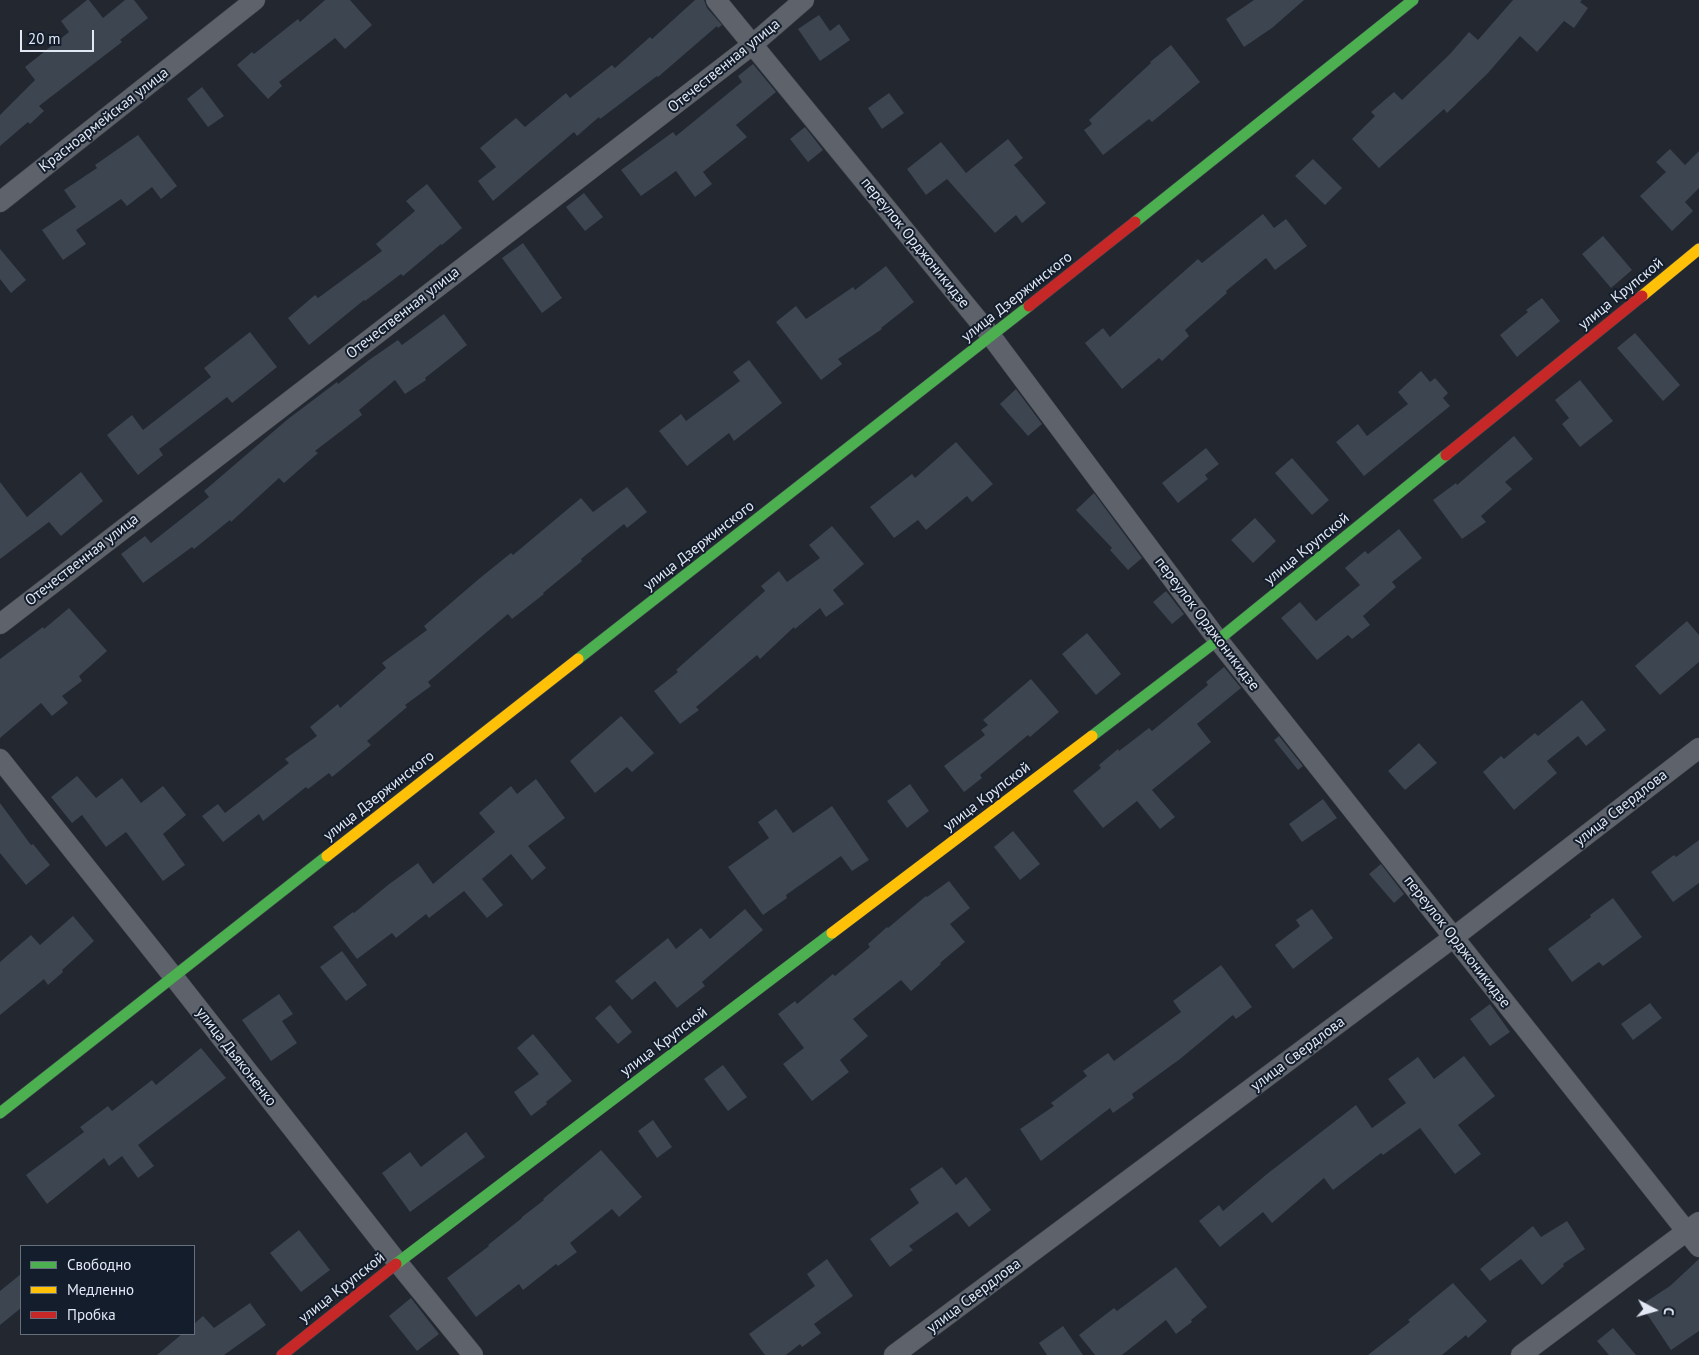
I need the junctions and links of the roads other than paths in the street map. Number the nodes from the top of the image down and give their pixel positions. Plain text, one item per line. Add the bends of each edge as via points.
1 (256, 0) edge
2 (716, 0) edge
3 (804, 0) edge
4 (1413, 0) edge
5 (752, 45) junction
6 (0, 202) edge
7 (1699, 249) edge
8 (992, 336) junction
9 (0, 624) edge
10 (1218, 640) junction
11 (1699, 748) edge
12 (0, 758) edge
13 (1454, 937) junction
14 (173, 976) junction
15 (0, 1113) edge
16 (1692, 1227) edge
17 (1699, 1247) edge
18 (398, 1263) junction
19 (282, 1355) edge
20 (473, 1355) edge
21 (894, 1355) edge
22 (1520, 1355) edge

1 - 6 street, Красноармейская улица
2 - 5 street, переулок Орджоникидзе
3 - 5 street, Отечественная улица
4 - 8 street, улица Дзержинского
5 - 8 street, переулок Орджоникидзе
5 - 9 street, Отечественная улица
7 - 10 street, улица Крупской
8 - 10 street, переулок Орджоникидзе
8 - 14 street, улица Дзержинского
10 - 13 street, переулок Орджоникидзе
10 - 18 street, улица Крупской
11 - 13 street, улица Свердлова
12 - 14 street, улица Дьяконенко
13 - 16 street, переулок Орджоникидзе
13 - 21 street, улица Свердлова
14 - 15 street, улица Дзержинского
14 - 18 street, улица Дьяконенко
16 - 17 street, переулок Орджоникидзе
16 - 22 street
18 - 19 street, улица Крупской
18 - 20 street, улица Дьяконенко

